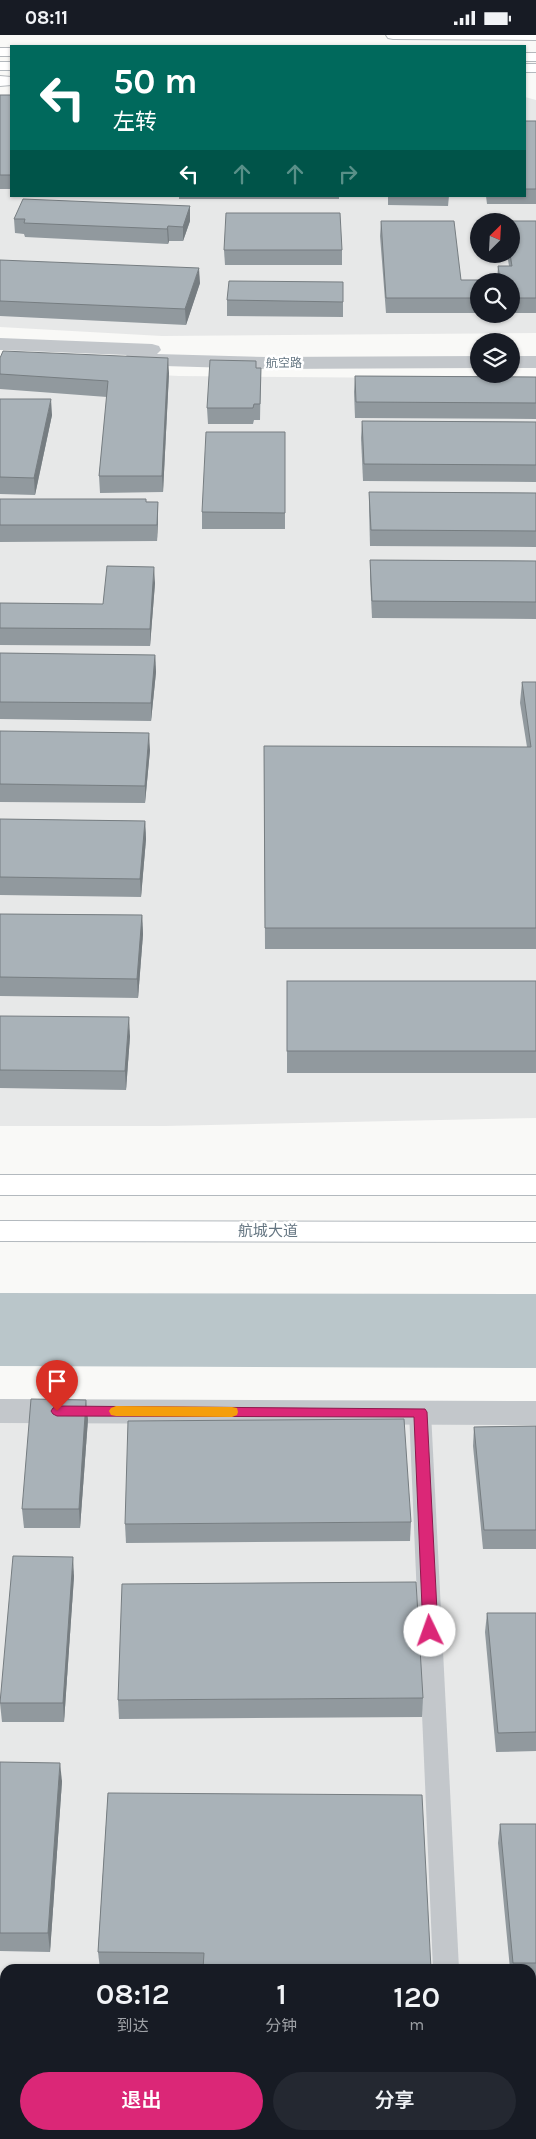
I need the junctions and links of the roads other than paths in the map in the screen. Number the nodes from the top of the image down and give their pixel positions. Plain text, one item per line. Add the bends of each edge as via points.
1 (393, 35) edge
2 (536, 36) edge
3 (0, 344) edge
4 (536, 351) edge
5 (470, 352) edge
6 (520, 352) edge
7 (0, 354) edge
8 (470, 362) edge
9 (520, 362) edge
10 (536, 362) edge
11 (0, 1185) edge
12 (536, 1185) edge
13 (0, 1231) edge
14 (536, 1232) edge
15 (0, 1411) edge
16 (420, 1412) junction
17 (536, 1413) edge
18 (446, 1964) edge

1 - 2 main road
3 - 5 street, 航空路 via 267,353
4 - 6 street
7 - 8 street, 航空路 via 267,363
9 - 10 street
11 - 12 main road
13 - 14 main road, 航城大道
15 - 16 street
16 - 17 street
16 - 18 lane

